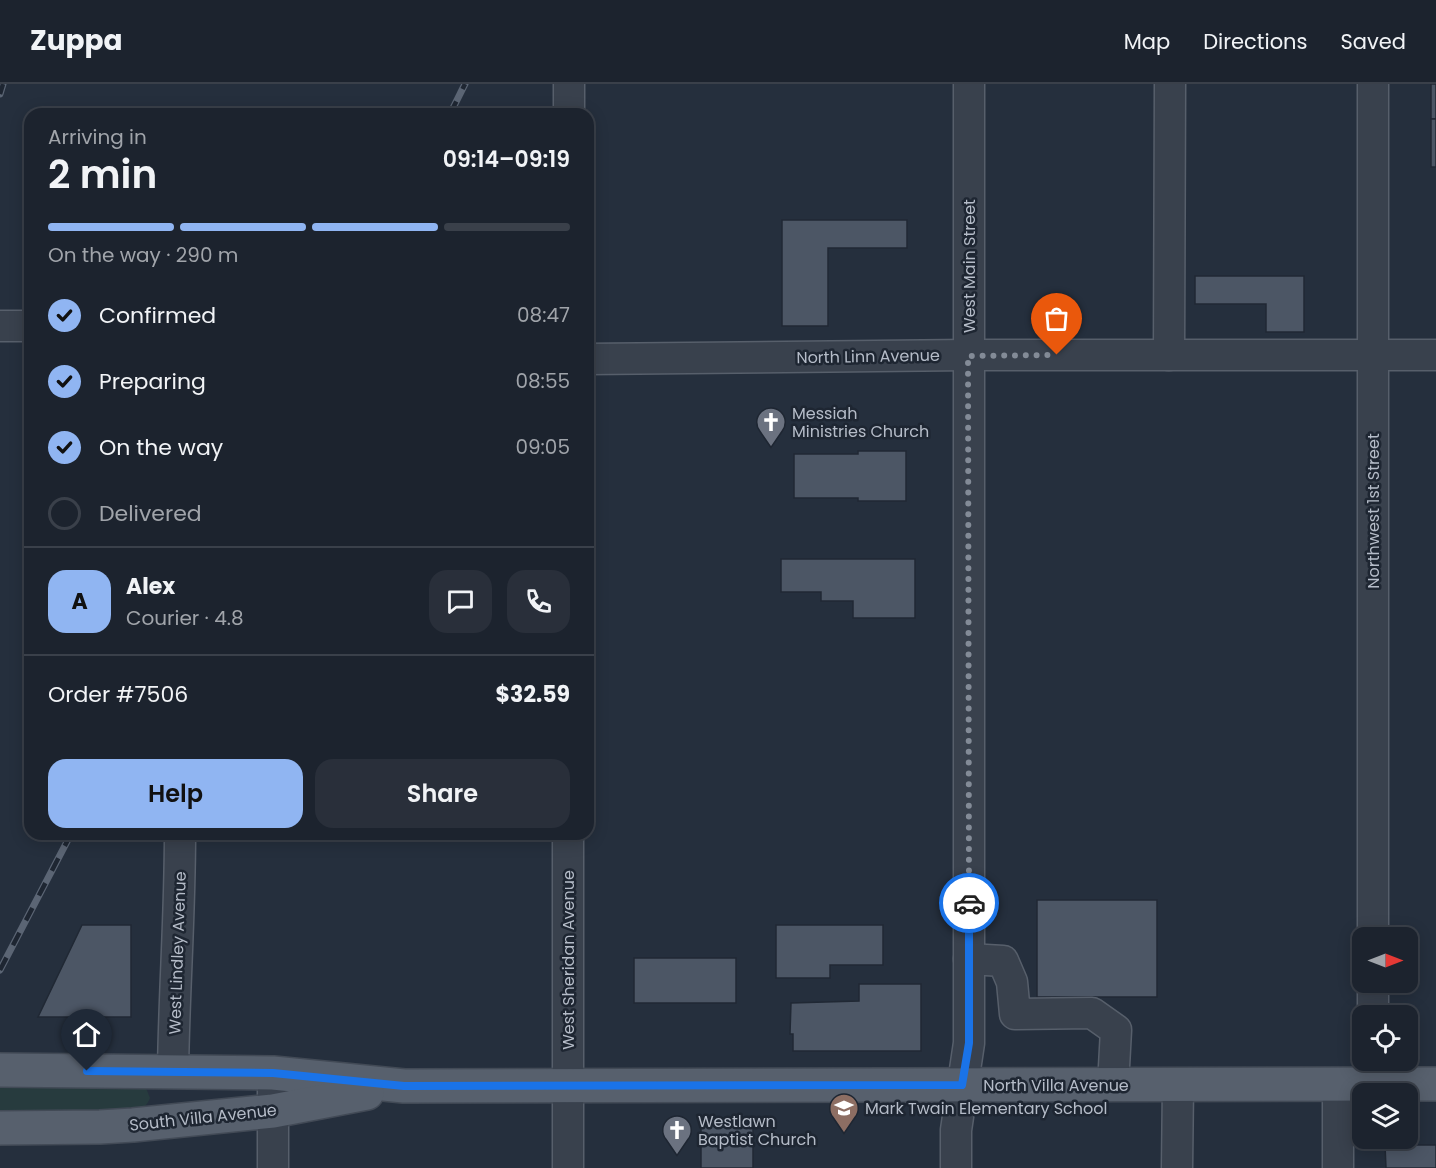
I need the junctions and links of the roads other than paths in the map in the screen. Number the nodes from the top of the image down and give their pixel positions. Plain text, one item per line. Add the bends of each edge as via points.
1 (569, 84) edge
2 (969, 84) edge
3 (1170, 84) edge
4 (1372, 84) edge
5 (569, 108) edge
6 (0, 326) edge
7 (24, 326) edge
8 (1169, 355) junction
9 (1373, 355) junction
10 (1436, 355) edge
11 (968, 356) junction
12 (594, 359) edge
13 (180, 840) edge
14 (568, 840) edge
15 (1373, 927) edge
16 (969, 959) junction
17 (0, 1070) edge
18 (173, 1072) junction
19 (1373, 1072) edge
20 (273, 1073) junction
21 (1338, 1084) junction
22 (1436, 1084) edge
23 (962, 1085) junction
24 (1113, 1085) junction
25 (1178, 1085) junction
26 (404, 1086) junction
27 (568, 1086) junction
28 (273, 1111) junction
29 (0, 1128) edge
30 (273, 1168) edge
31 (568, 1168) edge
32 (956, 1168) edge
33 (1177, 1168) edge
34 (1338, 1168) edge

1 - 5 street
2 - 11 street, West Main Street
3 - 8 street
4 - 9 street, Northwest 1st Street
6 - 7 street
8 - 9 street, North Linn Avenue
8 - 11 street, North Linn Avenue
9 - 10 street, North Linn Avenue
9 - 15 street, Northwest 1st Street
11 - 12 street, North Linn Avenue
11 - 16 street, West Main Street
13 - 18 street, West Lindley Avenue
14 - 27 street, West Sheridan Avenue
16 - 23 street, West Main Street via 969,1043
16 - 24 street via 1003,961 1012,982 1015,1014 1092,1013 1116,1030
17 - 18 main road, South Villa Avenue
18 - 20 main road, South Villa Avenue
19 - 21 main road, North Villa Avenue
19 - 22 main road, North Villa Avenue
20 - 26 main road, South Villa Avenue
20 - 28 street
21 - 25 main road, North Villa Avenue
21 - 34 street
23 - 24 main road, North Villa Avenue
23 - 27 main road, North Villa Avenue
23 - 32 street, West Main Street
24 - 25 main road, North Villa Avenue
25 - 33 street
26 - 27 main road, South Villa Avenue
26 - 28 main road, South Villa Avenue
27 - 31 street, West Sheridan Avenue
28 - 29 main road, South Villa Avenue via 100,1127
28 - 30 street

